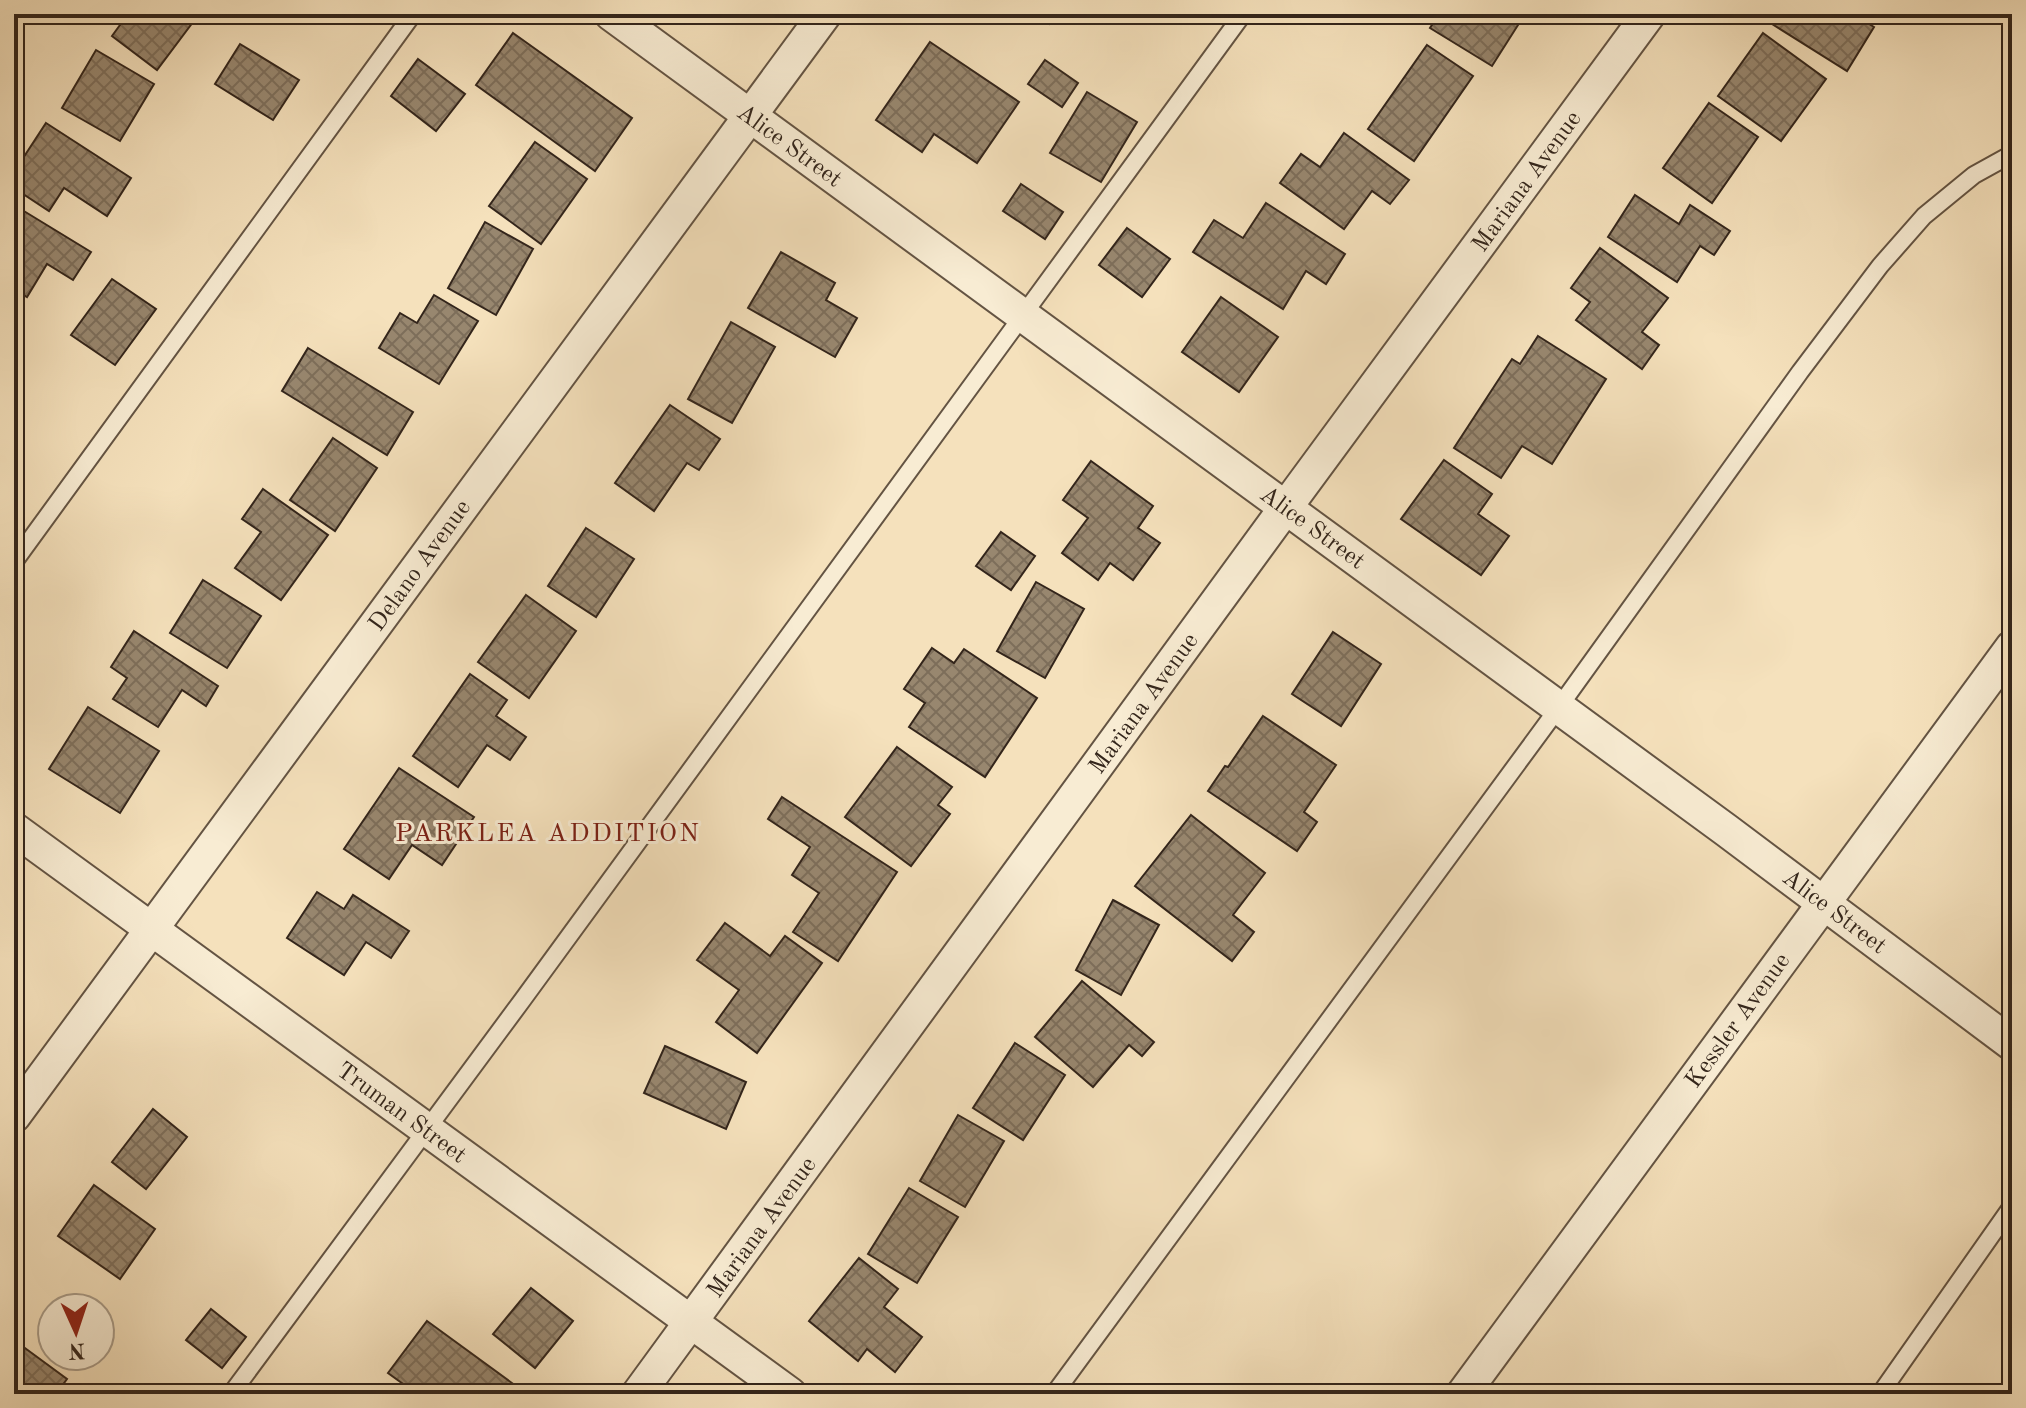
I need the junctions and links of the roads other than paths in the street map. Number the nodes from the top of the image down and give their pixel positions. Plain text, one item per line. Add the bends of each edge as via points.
1 (413, 14) edge
2 (611, 14) edge
3 (825, 14) edge
4 (1243, 14) edge
5 (1649, 14) edge
6 (750, 116) junction
7 (2012, 154) edge
8 (1024, 316) junction
9 (1286, 507) junction
10 (14, 562) edge
11 (2012, 647) edge
12 (1559, 707) junction
13 (14, 829) edge
14 (1823, 903) junction
15 (151, 930) junction
16 (2012, 1044) edge
17 (14, 1116) edge
18 (427, 1130) junction
19 (2012, 1206) edge
20 (692, 1322) junction
21 (231, 1394) edge
22 (638, 1394) edge
23 (790, 1394) edge
24 (1054, 1394) edge
25 (1463, 1394) edge
26 (1880, 1394) edge

1 - 10 lane
2 - 6 street, Alice Street
3 - 6 street, Delano Avenue
4 - 8 lane
5 - 9 street, Mariana Avenue
6 - 8 street, Alice Street
6 - 15 street, Delano Avenue
7 - 12 lane via 1974,175 1924,216 1880,266
8 - 9 street, Alice Street
8 - 18 lane
9 - 12 street, Alice Street
9 - 20 street, Mariana Avenue
11 - 14 street, Kessler Avenue
12 - 14 street, Alice Street
12 - 24 lane
13 - 15 street, Truman Street
14 - 16 street, Alice Street
14 - 25 street, Kessler Avenue
15 - 17 street, Delano Avenue
15 - 18 street, Truman Street
18 - 20 street, Truman Street
18 - 21 lane
19 - 26 lane
20 - 22 street, Mariana Avenue
20 - 23 street, Truman Street

